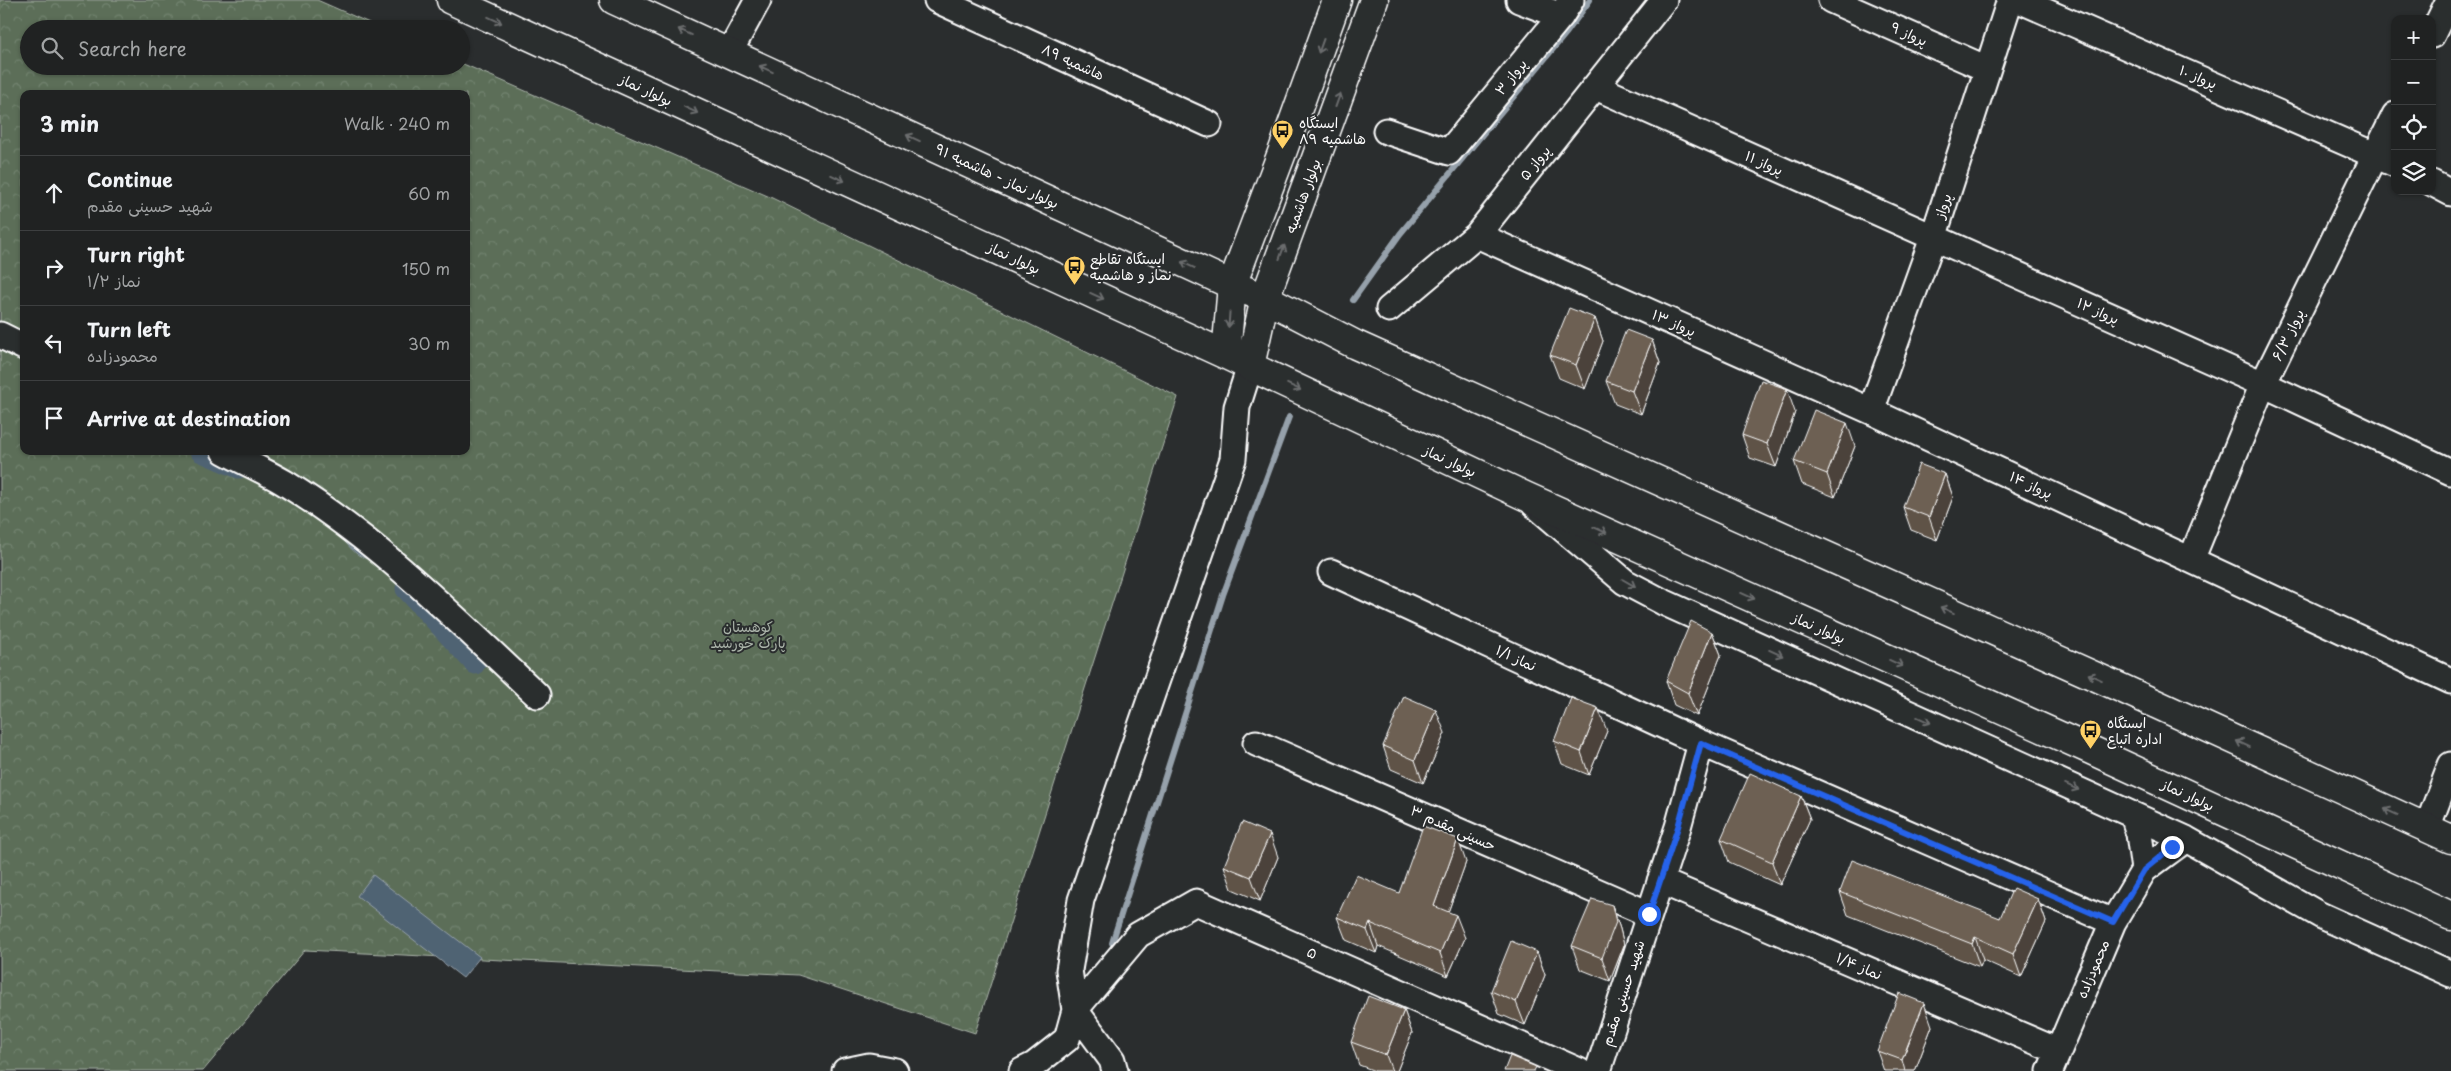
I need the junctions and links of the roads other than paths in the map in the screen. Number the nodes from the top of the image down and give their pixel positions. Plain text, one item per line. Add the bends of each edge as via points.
1 (451, 0) edge
2 (614, 0) edge
3 (758, 0) edge
4 (936, 0) edge
5 (1337, 0) edge
6 (1374, 0) edge
7 (1519, 0) edge
8 (1664, 0) edge
9 (1831, 0) edge
10 (2010, 0) edge
11 (2019, 0) edge
12 (2449, 0) edge
13 (1566, 8) edge
14 (2436, 27) edge
15 (729, 52) junction
16 (1986, 69) junction
17 (1596, 87) junction
18 (1208, 124) dead end
19 (1386, 131) dead end
20 (2391, 133) edge
21 (2385, 160) edge
22 (2436, 185) edge
23 (2451, 193) edge
24 (1477, 235) junction
25 (1933, 238) junction
26 (1232, 285) junction
27 (1265, 298) junction
28 (1389, 308) dead end
29 (0, 335) edge
30 (20, 345) edge
31 (1238, 361) junction
32 (2263, 384) junction
33 (1871, 411) junction
34 (232, 455) edge
35 (2451, 472) edge
36 (1525, 496) junction
37 (2191, 560) junction
38 (1331, 572) dead end
39 (2451, 681) edge
40 (537, 695) dead end
41 (1256, 743) dead end
42 (1701, 743) junction
43 (2451, 765) edge
44 (2133, 815) junction
45 (2439, 834) edge
46 (2186, 839) junction
47 (2144, 870) junction
48 (1660, 882) junction
49 (1649, 914) junction
50 (2451, 916) edge
51 (2113, 922) junction
52 (2451, 974) edge
53 (1075, 1010) junction
54 (2054, 1061) edge
55 (845, 1071) edge
56 (895, 1071) edge
57 (1022, 1071) edge
58 (1115, 1071) edge
59 (1579, 1071) edge
60 (1598, 1071) edge

1 -> 31 main road, بولوار نماز
15 -> 2 main road
3 - 15 street
4 - 18 street, هاشمیه ۸۹
5 -> 26 main road
27 -> 6 main road, بولوار هاشمیه
7 - 13 street
8 - 17 street, پرواز ۵
9 - 16 street, پرواز ۹
10 - 16 street, پرواز
11 - 21 street, پرواز ۱۰
12 - 14 street
13 - 19 street, پرواز ۳ via 1449,152
26 -> 15 main road, بولوار نماز - هاشمیه ۹۱
16 - 25 street, پرواز
17 - 24 street, پرواز ۵
17 - 25 street, پرواز ۱۱
20 - 21 street, پرواز ۶/۳
21 - 32 street, پرواز ۶/۳
22 - 23 street
24 - 28 street, پرواز ۵
24 - 33 street, پرواز ۱۳
25 - 32 street, پرواز ۱۲
25 - 33 street, پرواز
26 - 27 main road, بولوار نماز - هاشمیه ۹۱
26 -> 31 main road
27 - 31 main road, بولوار هاشمیه
45 -> 27 main road via 1356,345
29 - 30 street
31 -> 36 main road, بولوار نماز
31 - 53 street via 1233,459 1081,900 1068,970
32 - 35 street, پرواز ۱۲
32 - 37 street, پرواز ۶/۳
33 - 37 street, پرواز ۱۴
34 - 40 street via 284,482 396,564
36 -> 44 street via 1625,582 1663,602
36 -> 50 main road, بولوار نماز
37 - 39 street, پرواز ۱۴
38 - 42 street, نماز ۱/۱
41 - 49 street, حسینی مقدم ۳
42 - 48 street, شهید حسینی مقدم
42 - 51 street, نماز ۱/۱
43 - 45 street
44 - 46 street
44 - 47 street
46 - 47 street, محمودزاده
46 - 52 street via 2320,915
47 - 51 street, محمودزاده
48 - 49 street, شهید حسینی مقدم
48 - 54 street, نماز ۱/۴
49 - 60 street, شهید حسینی مقدم
51 - 54 street, محمودزاده
53 - 57 street via 1067,1039
53 - 58 street via 1112,1060
53 - 59 street, ۵ via 1138,935 1196,902
55 - 56 street via 869,1066

